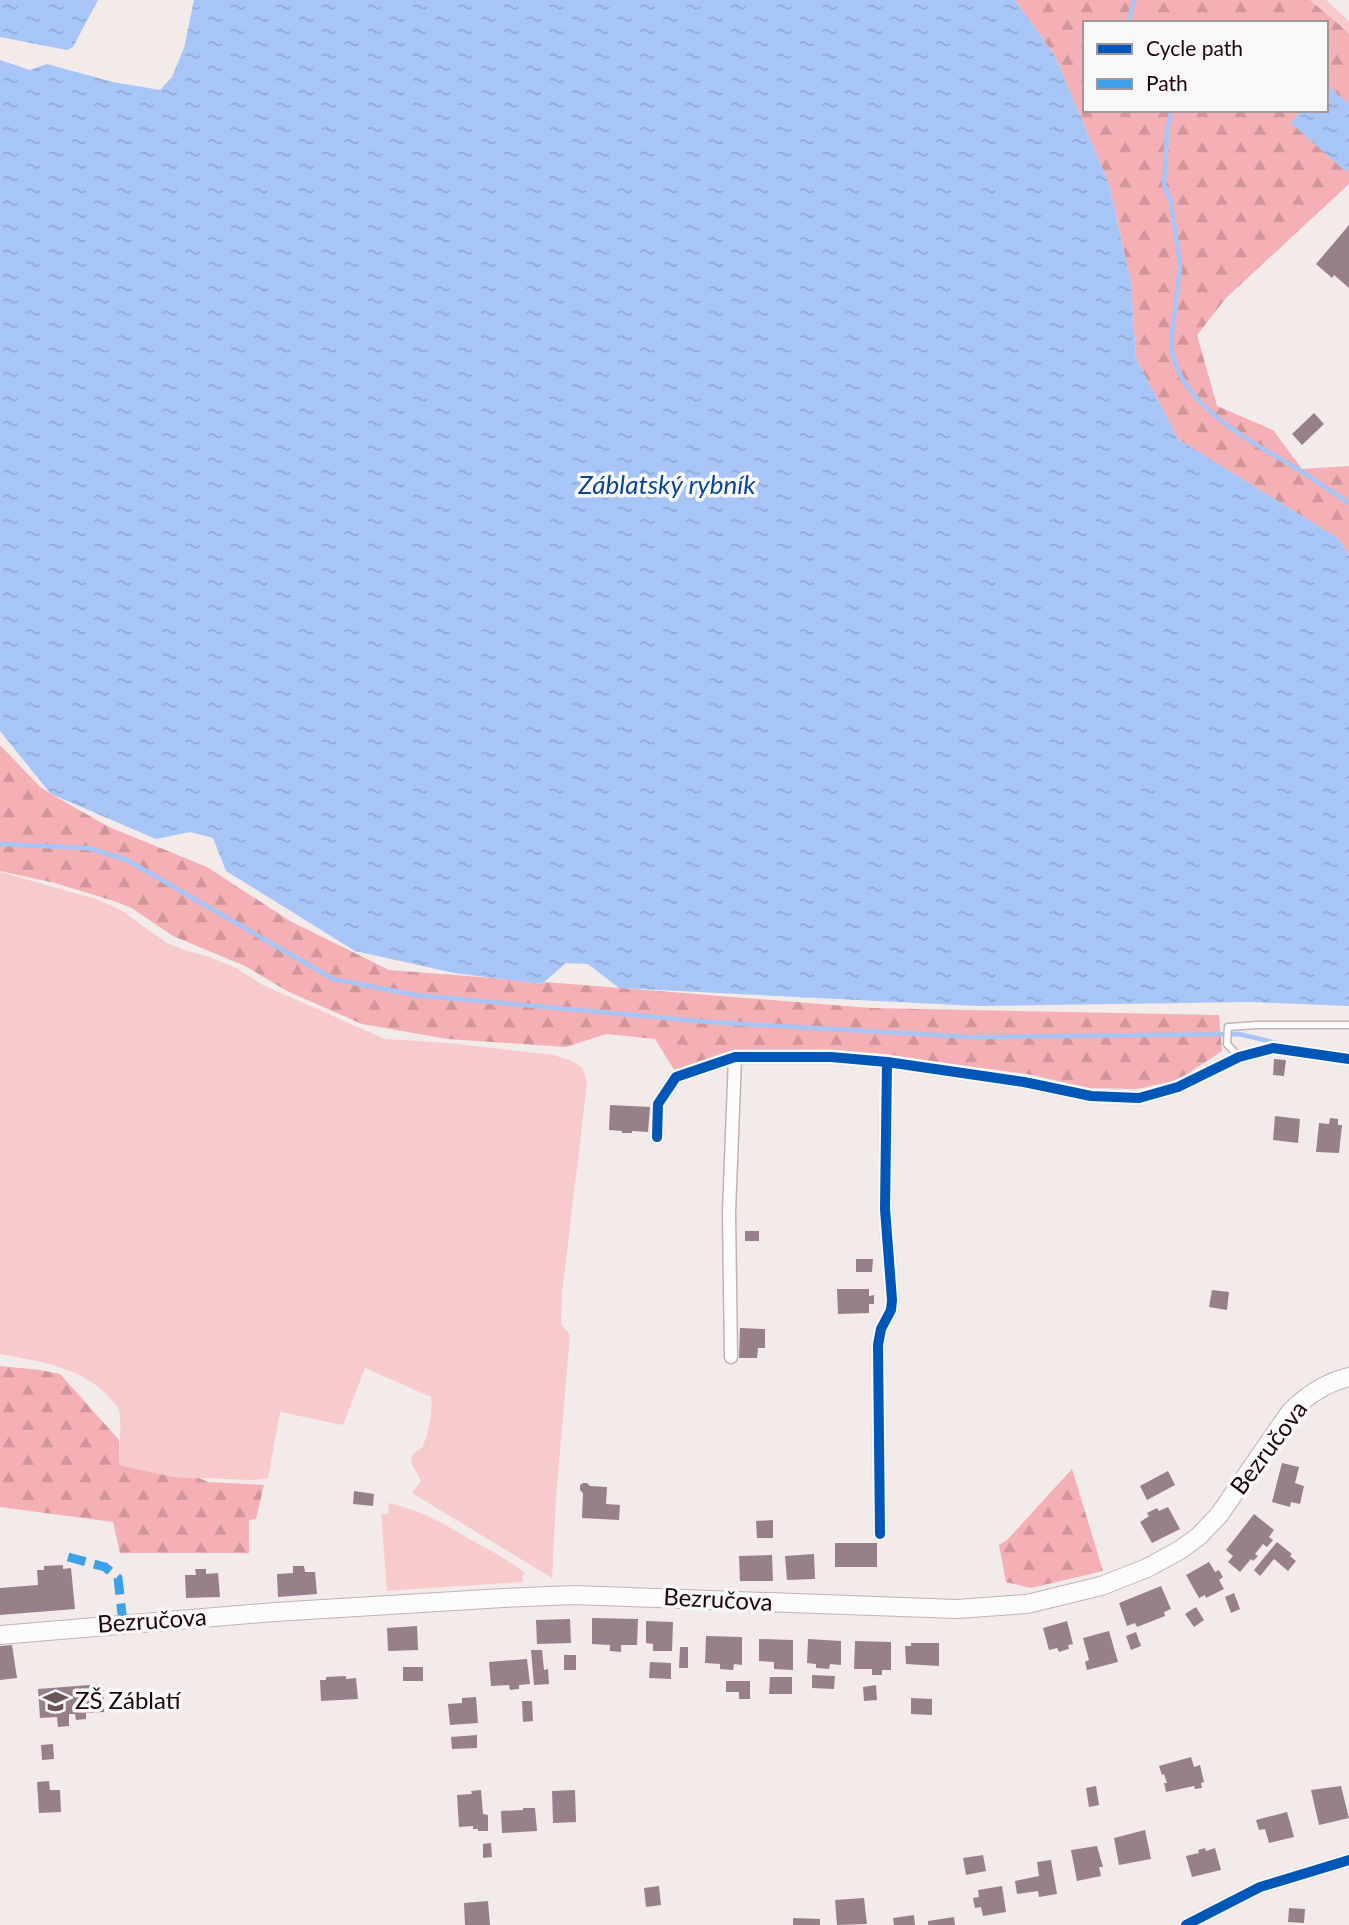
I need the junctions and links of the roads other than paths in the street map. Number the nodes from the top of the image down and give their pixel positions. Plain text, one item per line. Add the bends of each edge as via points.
1 (1349, 1025) edge
2 (735, 1057) junction
3 (1240, 1057) junction
4 (1349, 1059) edge
5 (887, 1062) junction
6 (657, 1137) dead end
7 (731, 1357) dead end
8 (1349, 1377) edge
9 (880, 1534) dead end
10 (0, 1635) edge
11 (1349, 1860) edge
12 (1186, 1925) edge

1 - 3 lane via 1228,1027 1227,1044
2 - 5 street
2 - 6 street via 676,1077 658,1104
2 - 7 street via 729,1212
3 - 4 street via 1273,1048
3 - 5 street via 1178,1087 1139,1098 1091,1096
5 - 9 street via 885,1209 892,1300 878,1345
8 - 10 main road, Bezručova via 1323,1387 1290,1412 1235,1494 1199,1536 1147,1568 1052,1599 957,1609 551,1596 275,1612
11 - 12 street via 1260,1887

